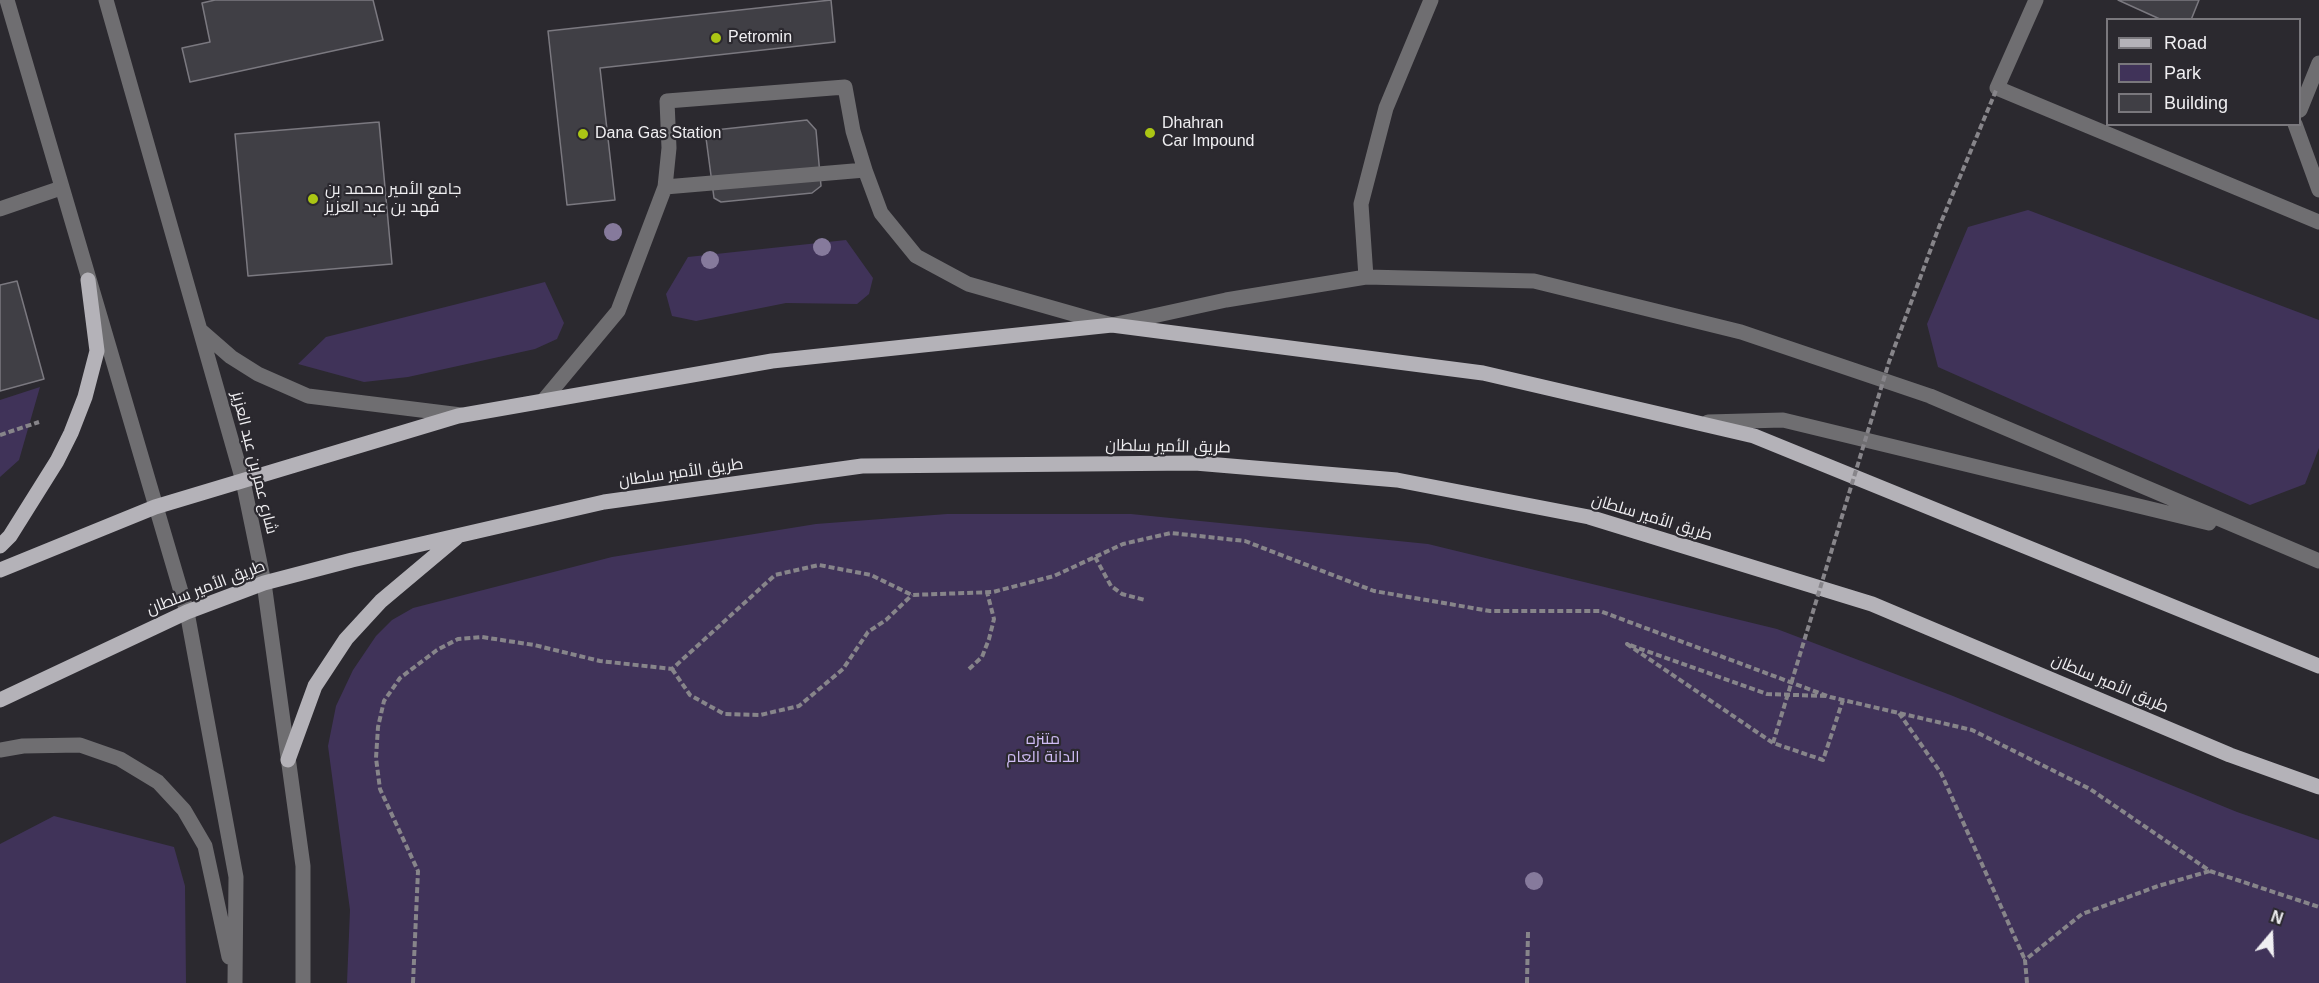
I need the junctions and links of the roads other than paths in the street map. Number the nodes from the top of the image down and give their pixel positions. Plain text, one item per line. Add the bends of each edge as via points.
1 (7, 0) edge
2 (106, 0) edge
3 (1431, 0) edge
4 (2036, 0) edge
5 (2319, 63) edge
6 (2301, 108) edge
7 (2296, 126) edge
8 (2313, 160) edge
9 (865, 170) junction
10 (665, 187) junction
11 (61, 188) junction
12 (2319, 190) edge
13 (0, 209) edge
14 (2319, 222) edge
15 (1365, 277) junction
16 (88, 280) junction
17 (1112, 325) junction
18 (200, 330) junction
19 (543, 401) junction
20 (464, 415) junction
21 (1702, 423) junction
22 (243, 481) junction
23 (155, 507) junction
24 (2252, 534) junction
25 (460, 535) junction
26 (0, 546) edge
27 (2319, 561) edge
28 (0, 570) edge
29 (264, 583) junction
30 (187, 612) junction
31 (2319, 666) edge
32 (0, 700) edge
33 (0, 750) edge
34 (288, 760) junction
35 (2319, 787) edge
36 (235, 983) edge
37 (303, 983) edge

1 - 11 street
2 - 18 street, شارع عمر بن عبد العزيز
3 - 15 street via 1386,108 1361,204
4 - 14 street via 1997,88
5 - 6 street
7 - 8 street
8 - 12 street
9 - 10 street
9 - 10 street via 844,87 667,101 669,148
9 - 17 street via 881,213 916,256 968,284
10 - 19 street via 618,312
11 - 13 street
11 - 16 street
15 - 17 street via 1226,300
15 - 24 street via 1534,281 1741,332 1929,396
16 - 23 street
16 - 26 main road via 97,351 85,397 57,460
17 - 19 main road via 772,361
17 - 21 main road via 1483,373
18 - 20 street via 258,374 308,396
18 - 22 street, شارع عمر بن عبد العزيز
19 - 20 main road
20 - 22 main road
21 - 24 street via 1783,420
21 - 31 main road via 1754,436
22 - 23 main road
22 - 29 street, شارع عمر بن عبد العزيز
23 - 28 main road
23 - 30 street
24 - 27 street
25 - 29 main road, طريق الأمير سلطان
25 - 34 main road via 381,601 345,639 315,686
25 - 35 main road, طريق الأمير سلطان via 604,502 862,466 1195,463 1397,480 1589,518 1872,604 2230,755
29 - 30 main road, طريق الأمير سلطان
29 - 34 street, شارع عمر بن عبد العزيز
30 - 32 main road, طريق الأمير سلطان
30 - 36 street via 236,877
33 - 36 street via 80,746 120,759 158,782 184,810 205,846
34 - 37 street, شارع عمر بن عبد العزيز via 303,866

